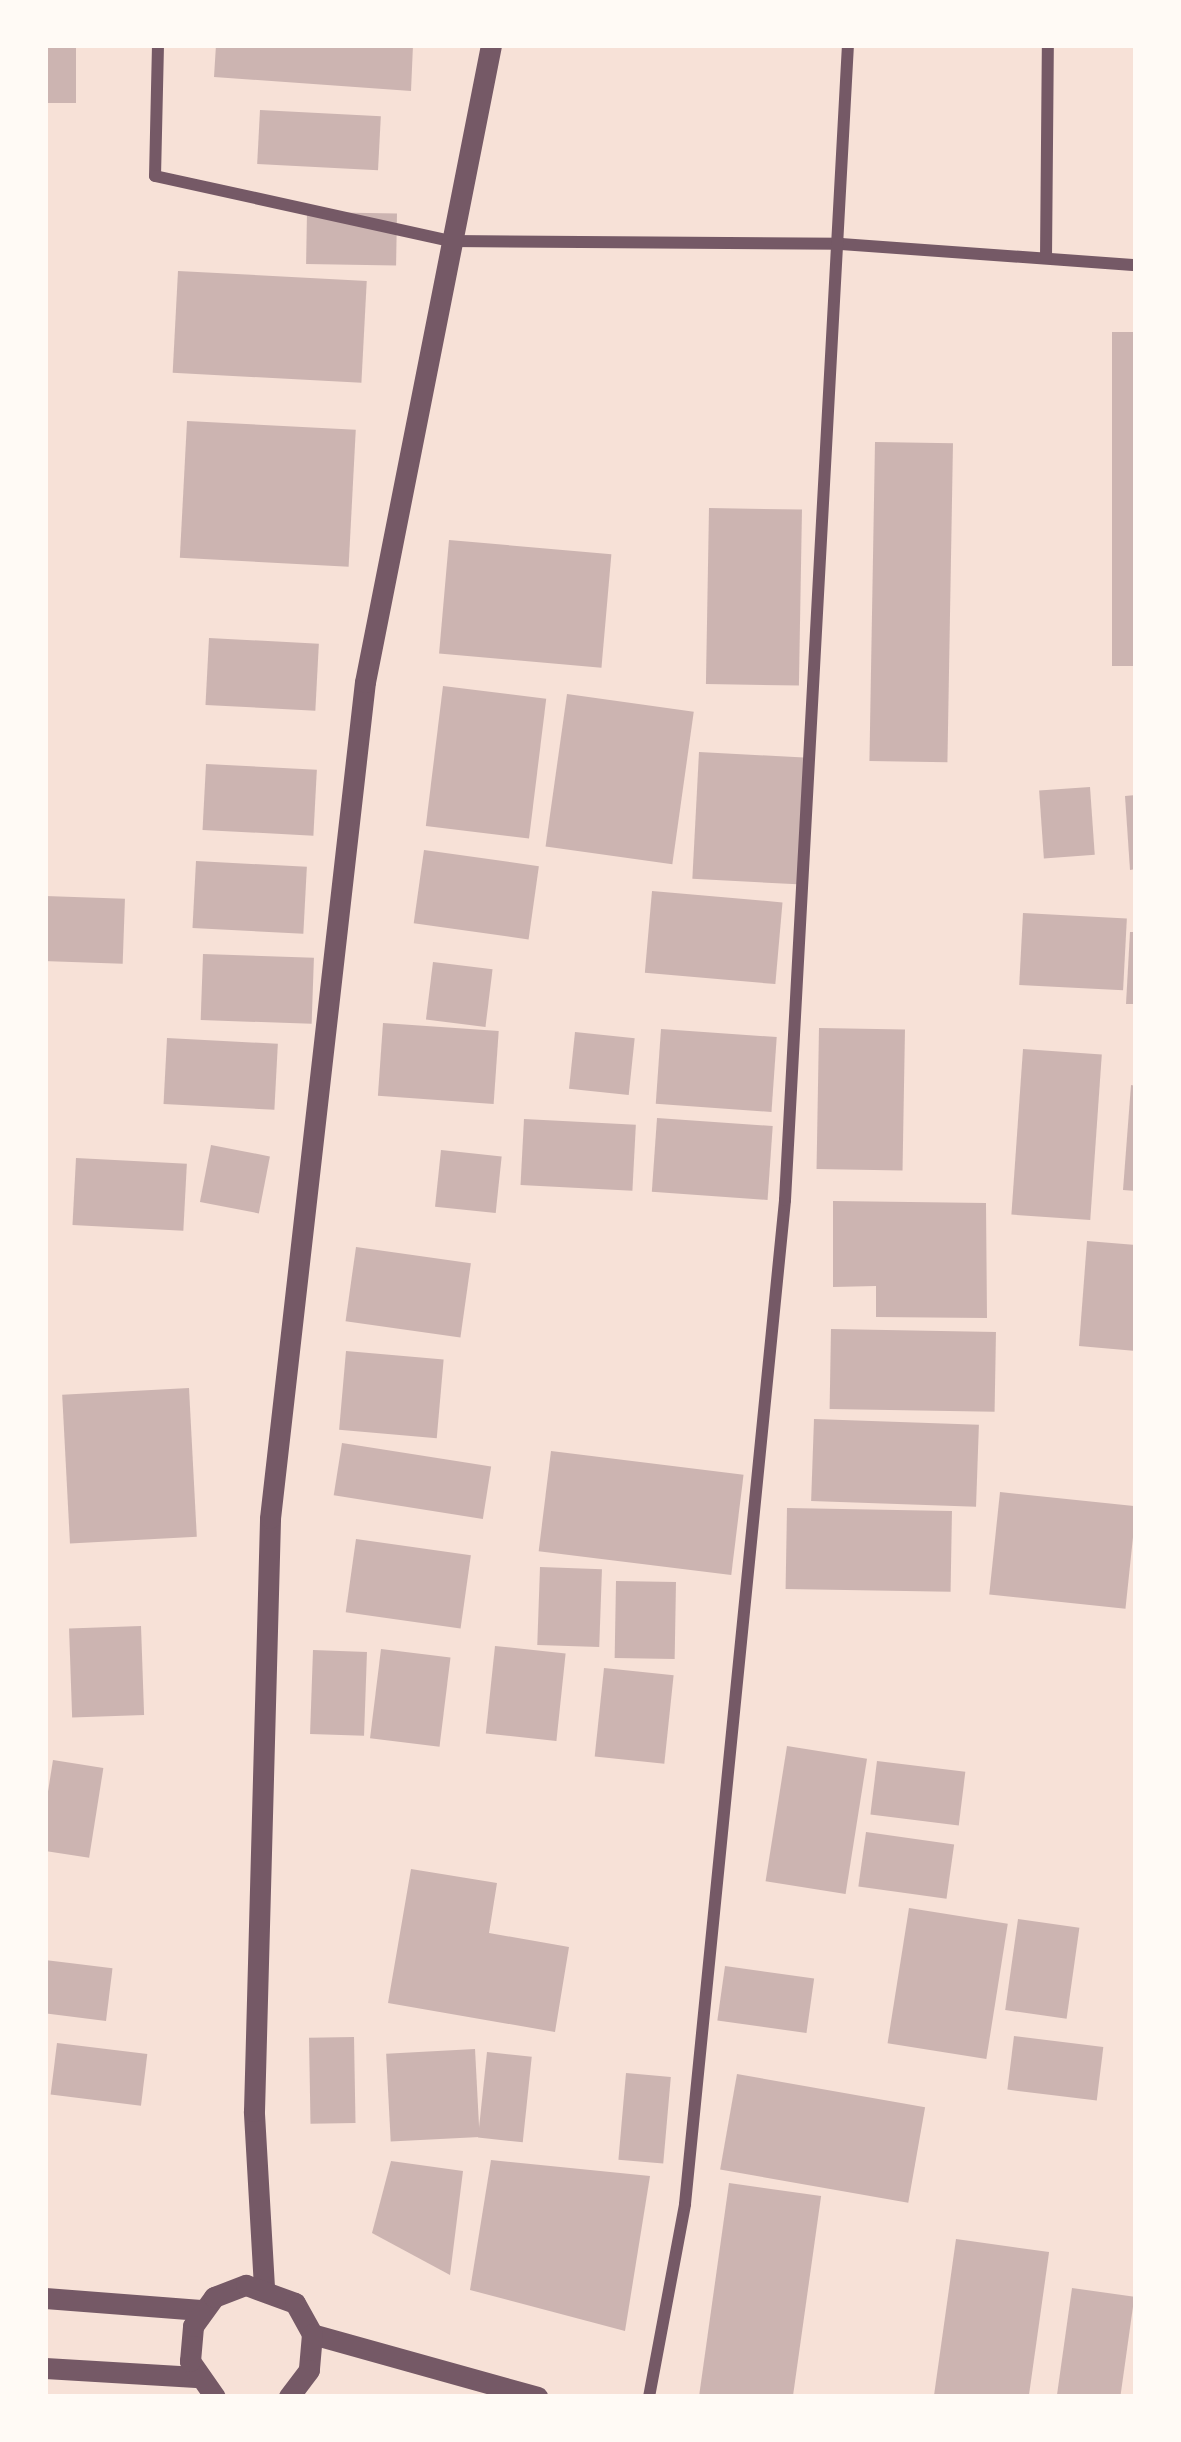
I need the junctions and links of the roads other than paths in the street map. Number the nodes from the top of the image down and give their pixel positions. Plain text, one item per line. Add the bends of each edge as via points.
1 (158, 45) edge
2 (491, 45) edge
3 (848, 45) edge
4 (1048, 45) edge
5 (451, 241) junction
6 (841, 244) junction
7 (1046, 258) junction
8 (1136, 265) edge
9 (264, 2287) junction
10 (45, 2298) edge
11 (200, 2310) junction
12 (312, 2334) junction
13 (45, 2368) edge
14 (196, 2377) junction
15 (214, 2397) edge
16 (289, 2397) edge
17 (537, 2397) edge
18 (649, 2397) edge

1 - 5 street via 155,176
2 - 5 street
3 - 6 street
4 - 7 street
5 - 6 street
5 - 9 street via 365,682 270,1518 254,2111
6 - 7 street
6 - 18 street via 785,1200 685,2204
7 - 8 street
9 - 11 street via 229,2289
9 - 12 street via 295,2303
10 - 11 street
11 - 14 street via 189,2343
12 - 16 street via 309,2370
12 - 17 street
13 - 14 street
14 - 15 street

